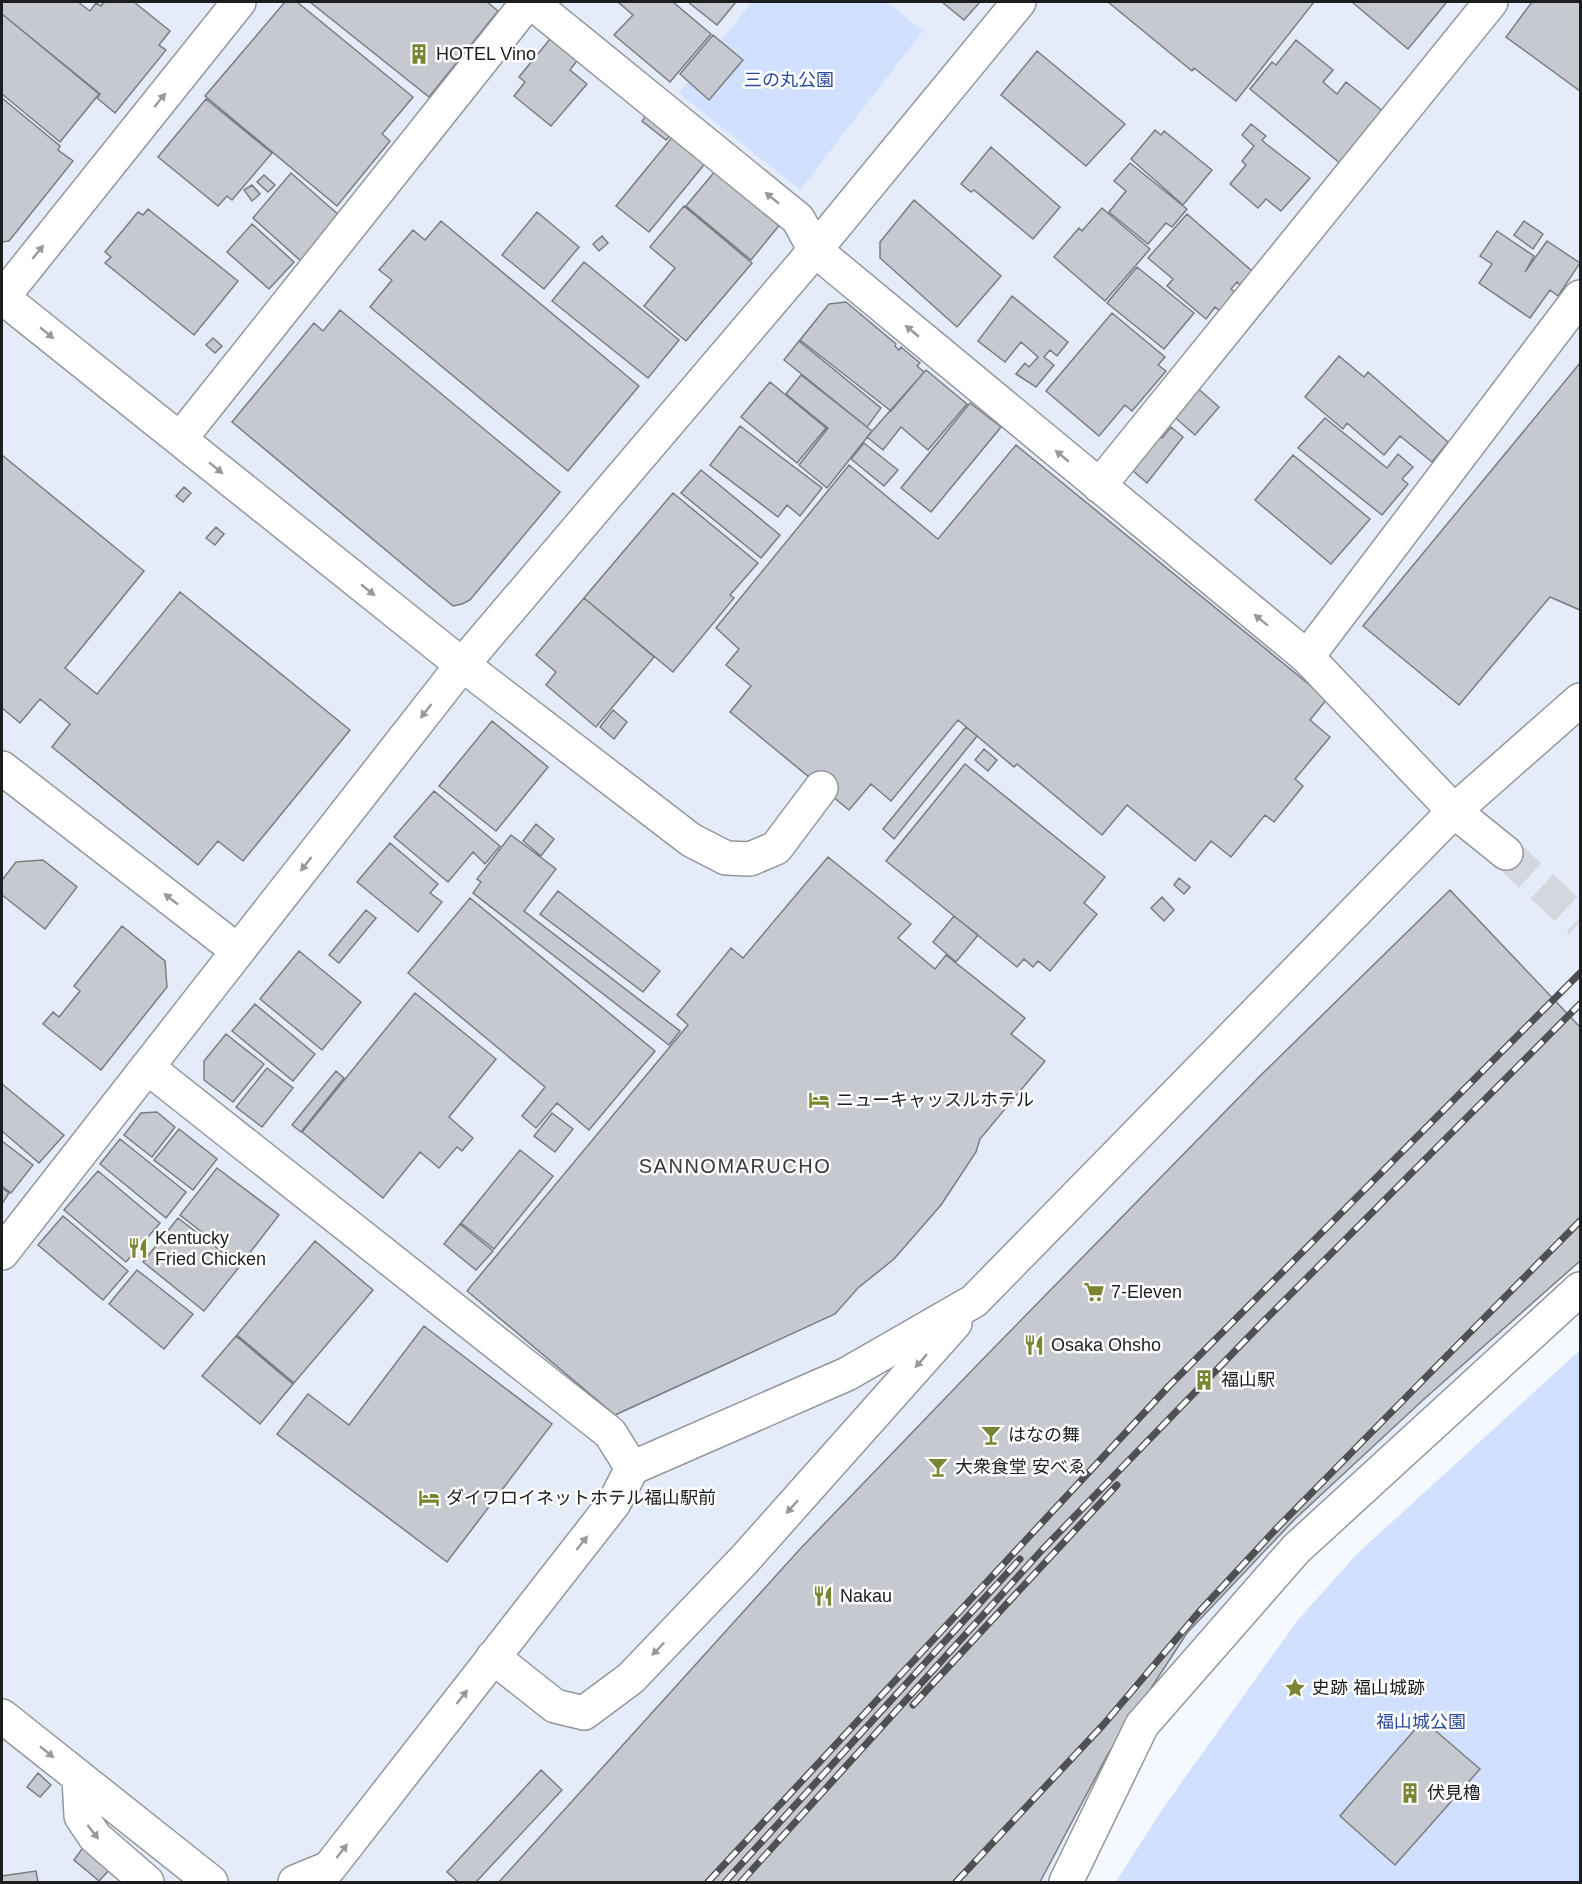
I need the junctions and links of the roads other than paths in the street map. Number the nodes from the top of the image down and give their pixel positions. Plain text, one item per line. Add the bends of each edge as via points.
1 (239, 2) edge
2 (529, 2) edge
3 (1019, 2) edge
4 (1491, 2) edge
5 (815, 250) junction
6 (2, 297) edge
7 (1581, 297) edge
8 (180, 439) junction
9 (1099, 486) junction
10 (1306, 657) junction
11 (462, 665) junction
12 (1581, 700) edge
13 (2, 771) edge
14 (821, 788) dead end
15 (1454, 812) junction
16 (1506, 853) tunnel mouth
17 (238, 951) junction
18 (147, 1067) junction
19 (2, 1253) edge
20 (1581, 1289) edge
21 (974, 1301) junction
22 (632, 1468) junction
23 (493, 1657) junction
24 (2, 1716) edge
25 (79, 1778) junction
26 (147, 1882) edge
27 (211, 1882) edge
28 (295, 1882) edge
29 (1066, 1882) edge

6 -> 1 street
5 -> 2 street via 798,219
2 - 8 street
3 - 5 street
4 - 9 street
9 -> 5 street
5 - 11 street
6 -> 8 street
7 - 10 street
8 -> 11 street
10 -> 9 street
10 - 15 street
11 - 14 street via 691,840 726,858 750,859 776,848
11 -> 17 street
12 - 15 street
17 -> 13 street
15 - 16 street
15 - 21 street
17 - 18 street
18 - 19 street
18 - 22 street via 610,1433
20 - 29 street via 1296,1549 1142,1725
21 - 22 street via 847,1374
21 -> 23 street via 744,1560 631,1678 584,1713 555,1706
23 -> 22 street via 614,1503
28 -> 23 street via 329,1868
24 -> 25 street
25 -> 26 street via 81,1816 95,1837
25 - 27 street

